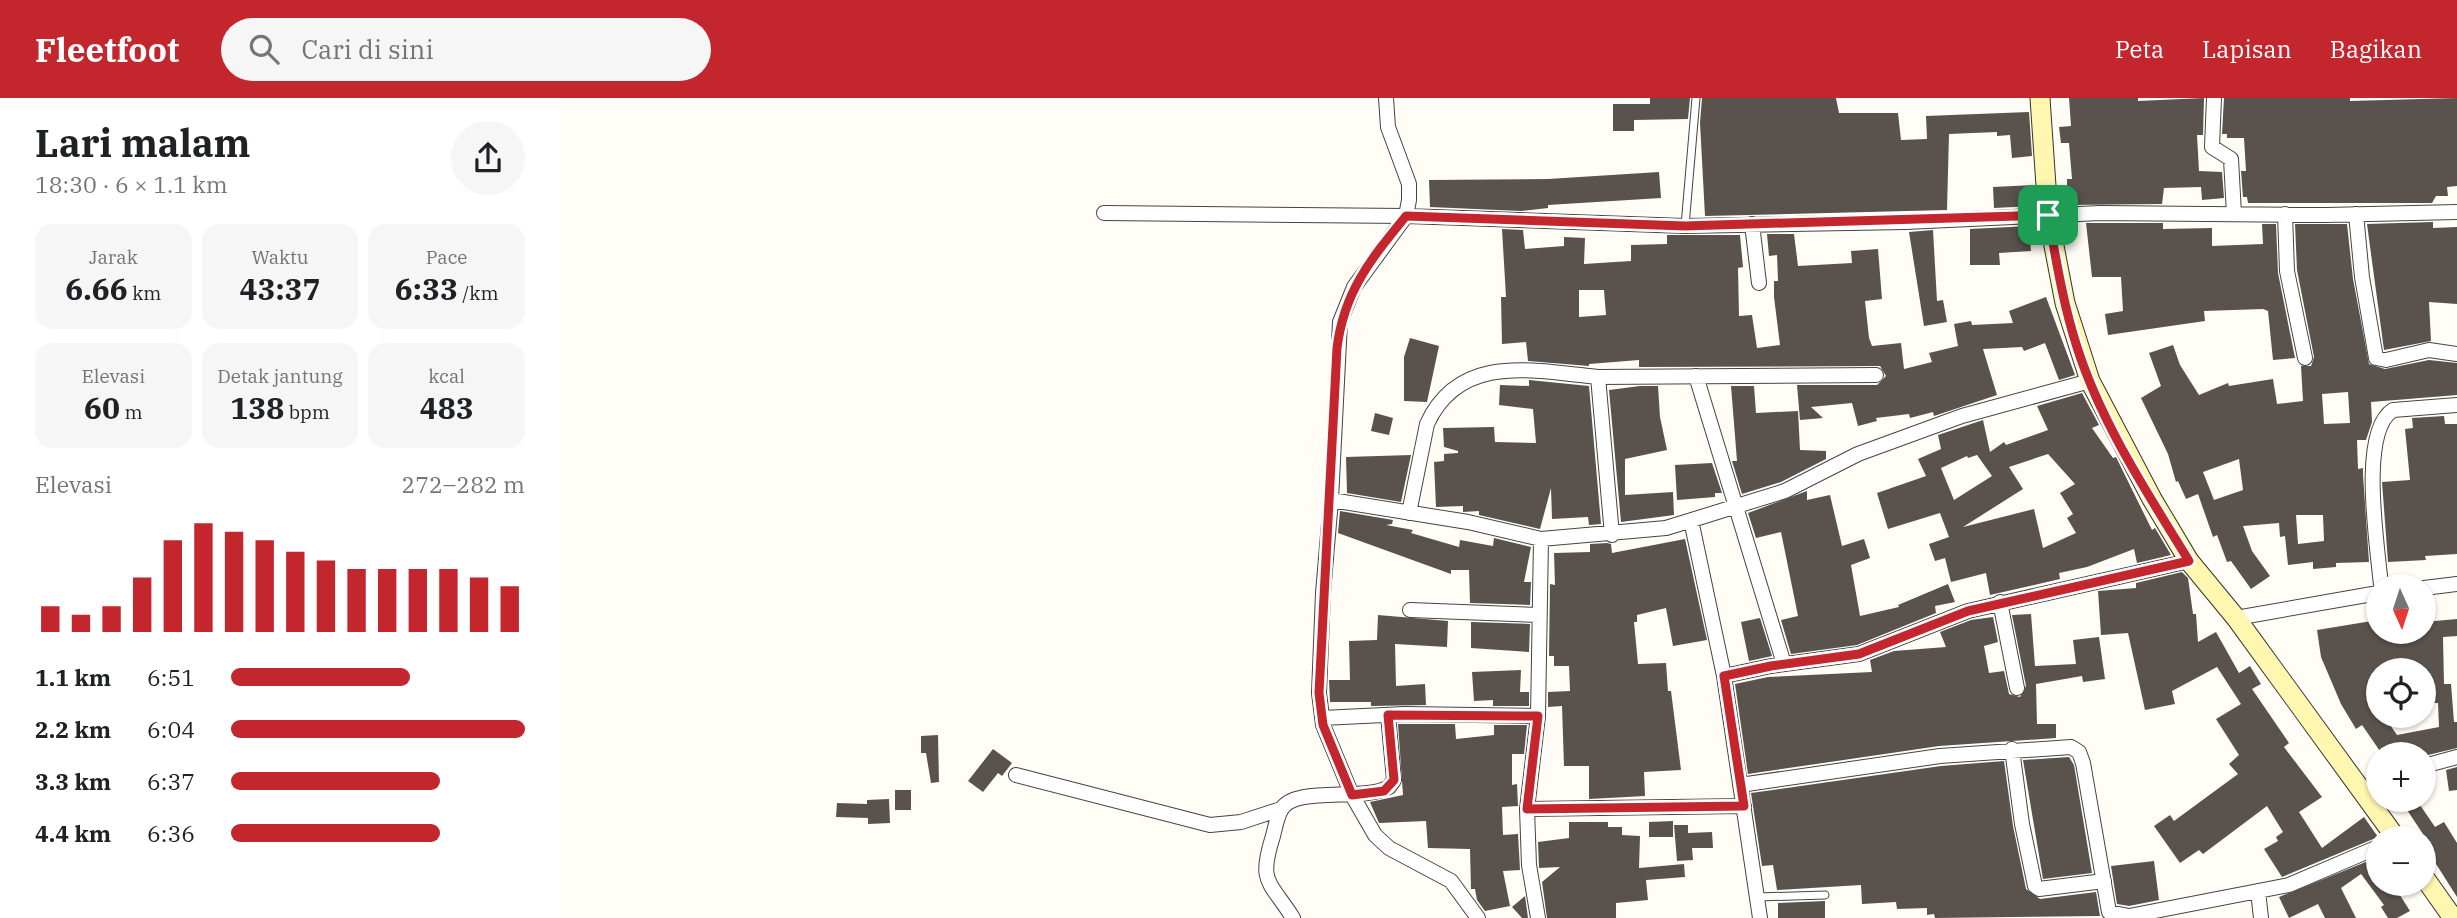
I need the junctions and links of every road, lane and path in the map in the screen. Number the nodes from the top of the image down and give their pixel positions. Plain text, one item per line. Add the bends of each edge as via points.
1 (1386, 98) edge
2 (1696, 98) edge
3 (2040, 98) edge
4 (2214, 98) edge
5 (2457, 212) edge
6 (1104, 213) dead end
7 (2234, 214) junction
8 (2285, 214) junction
9 (2356, 214) junction
10 (2048, 215) junction
11 (1406, 216) junction
12 (1752, 224) junction
13 (1685, 226) junction
14 (1759, 283) dead end
15 (2457, 354) edge
16 (2305, 358) dead end
17 (1876, 375) dead end
18 (1696, 376) junction
19 (1598, 377) junction
20 (2090, 381) junction
21 (2457, 405) edge
22 (1331, 500) junction
23 (1738, 506) junction
24 (1409, 513) junction
25 (1691, 520) junction
26 (1612, 536) junction
27 (1541, 540) junction
28 (2189, 561) junction
29 (2380, 574) edge
30 (2457, 584) edge
31 (2436, 586) edge
32 (2366, 595) edge
33 (2000, 602) junction
34 (1410, 610) dead end
35 (1539, 615) junction
36 (2236, 618) junction
37 (1784, 664) junction
38 (1724, 676) junction
39 (2017, 688) dead end
40 (1388, 715) junction
41 (1538, 716) junction
42 (1322, 718) junction
43 (2012, 749) junction
44 (2457, 757) edge
45 (2436, 763) edge
46 (1016, 775) dead end
47 (1740, 785) junction
48 (2366, 788) edge
49 (1352, 795) junction
50 (1744, 806) junction
51 (1281, 808) junction
52 (1527, 809) junction
53 (2366, 852) edge
54 (2104, 881) junction
55 (2258, 891) junction
56 (2436, 894) edge
57 (1825, 895) dead end
58 (1757, 897) junction
59 (2109, 915) edge
60 (1293, 918) edge
61 (1478, 918) edge
62 (1538, 918) edge
63 (1760, 918) edge
64 (2261, 918) edge
65 (2453, 918) edge

1 - 11 street via 1388,127 1409,184
2 - 13 lane
3 - 10 street
4 - 7 street via 2213,147 2231,159
5 - 9 street
6 - 11 street
7 - 8 street
7 - 10 street
8 - 9 street
8 - 16 street via 2287,271
9 - 15 street via 2376,358 2429,350
10 - 12 street
10 - 20 street via 2065,303
11 - 13 street
11 - 22 street via 1363,272 1340,322
12 - 13 street
12 - 14 street
17 - 18 street
18 - 19 street
18 - 23 street
19 - 24 street via 1505,369 1462,384 1432,413 1427,425
19 - 26 street
20 - 23 street via 1906,436 1785,491
20 - 28 street
21 - 29 street via 2393,410 2382,421 2372,459
22 - 24 street
22 - 42 street via 1322,593
23 - 25 street
23 - 37 street
24 - 27 street
25 - 26 street
25 - 38 street
26 - 27 street
27 - 35 street
28 - 33 street
28 - 36 street
30 - 31 street
32 - 36 street
33 - 37 street via 1859,654
33 - 39 street
34 - 35 street
35 - 41 street
36 - 48 street
37 - 38 street
38 - 47 street
40 - 41 street
40 - 42 street
40 - 49 street via 1394,780 1384,791
41 - 52 street
42 - 49 street
43 - 47 street
43 - 54 street via 2071,747 2079,752
43 - 54 street via 2035,886
44 - 45 street
46 - 51 street via 1210,825 1228,825
47 - 50 street
49 - 51 street via 1296,798
49 - 61 street via 1375,835 1389,848 1451,881
50 - 52 street
50 - 58 street
51 - 60 street via 1264,862 1265,875
52 - 62 street
53 - 55 street via 2289,885
54 - 59 street
55 - 59 street via 2143,915
55 - 64 street
56 - 65 street
57 - 58 lane
58 - 63 street

